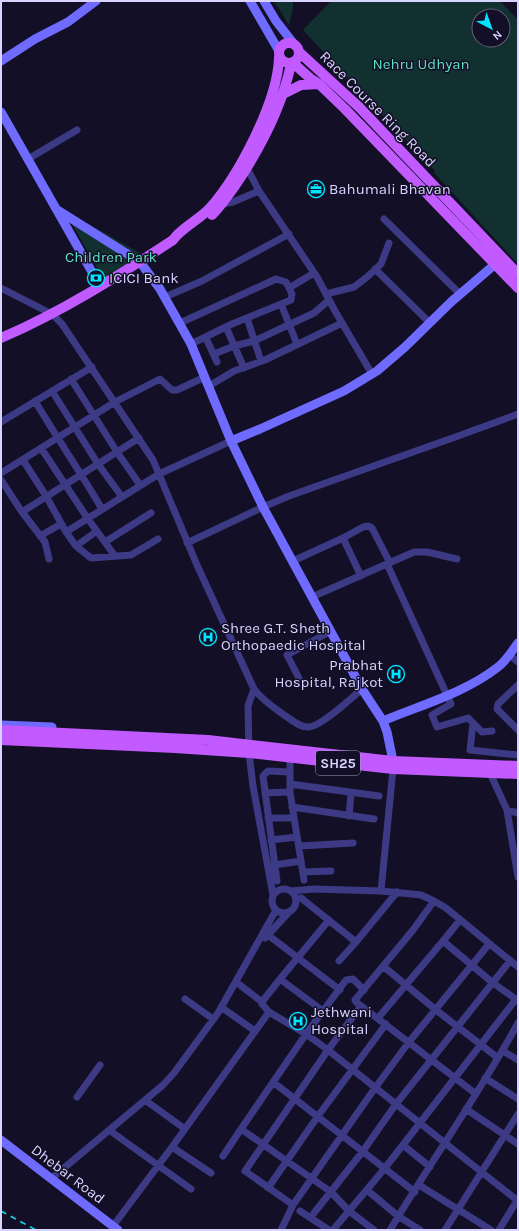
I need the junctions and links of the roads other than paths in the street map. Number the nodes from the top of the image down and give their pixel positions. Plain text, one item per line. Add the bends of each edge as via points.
1 (96, 1) edge
2 (250, 1) edge
3 (264, 1) edge
4 (297, 48) junction
5 (279, 54) junction
6 (1, 61) edge
7 (292, 63) junction
8 (319, 84) junction
9 (283, 94) junction
10 (1, 112) edge
11 (77, 130) dead end
12 (28, 159) junction
13 (244, 166) junction
14 (259, 191) junction
15 (222, 204) junction
16 (56, 209) junction
17 (384, 219) dead end
18 (289, 234) junction
19 (173, 240) junction
20 (389, 243) dead end
21 (498, 261) junction
22 (140, 262) junction
23 (375, 269) junction
24 (314, 272) junction
25 (518, 274) edge
26 (100, 286) junction
27 (1, 288) edge
28 (289, 288) junction
29 (518, 288) edge
30 (460, 294) junction
31 (165, 297) junction
32 (327, 297) junction
33 (281, 304) junction
34 (52, 314) junction
35 (246, 318) junction
36 (180, 323) junction
37 (342, 323) junction
38 (430, 323) junction
39 (289, 324) junction
40 (226, 327) junction
41 (1, 338) edge
42 (206, 338) junction
43 (254, 341) junction
44 (191, 344) junction
45 (297, 344) junction
46 (234, 346) junction
47 (214, 354) junction
48 (261, 361) junction
49 (217, 362) dead end
50 (92, 367) junction
51 (244, 368) junction
52 (372, 374) junction
53 (205, 376) junction
54 (71, 379) junction
55 (209, 386) junction
56 (52, 391) junction
57 (35, 401) junction
58 (115, 402) junction
59 (518, 414) edge
60 (93, 416) junction
61 (1, 422) edge
62 (75, 427) junction
63 (57, 438) junction
64 (139, 438) junction
65 (231, 441) junction
66 (41, 448) junction
67 (117, 452) junction
68 (23, 460) junction
69 (98, 464) junction
70 (1, 473) edge
71 (82, 474) junction
72 (159, 474) junction
73 (1, 480) edge
74 (65, 485) junction
75 (140, 485) junction
76 (46, 496) junction
77 (122, 497) junction
78 (263, 507) junction
79 (102, 509) junction
80 (22, 512) junction
81 (152, 513) dead end
82 (88, 518) junction
83 (62, 524) junction
84 (97, 531) junction
85 (66, 532) junction
86 (40, 536) junction
87 (343, 538) junction
88 (158, 540) dead end
89 (105, 542) junction
90 (187, 543) junction
91 (76, 546) junction
92 (115, 556) junction
93 (49, 559) dead end
94 (457, 559) dead end
95 (293, 562) junction
96 (388, 564) junction
97 (361, 576) junction
98 (312, 597) junction
99 (331, 631) junction
100 (518, 643) edge
101 (509, 656) junction
102 (518, 662) edge
103 (302, 684) dead end
104 (518, 685) edge
105 (254, 689) junction
106 (362, 689) junction
107 (448, 695) junction
108 (383, 721) junction
109 (473, 723) junction
110 (1, 725) edge
111 (1, 730) edge
112 (518, 730) edge
113 (492, 731) dead end
114 (77, 738) junction
115 (1, 740) edge
116 (1, 743) edge
117 (249, 749) junction
118 (518, 755) edge
119 (290, 758) junction
120 (393, 765) junction
121 (518, 766) edge
122 (488, 768) junction
123 (289, 772) junction
124 (518, 774) edge
125 (290, 784) junction
126 (290, 792) junction
127 (265, 793) junction
128 (351, 793) junction
129 (379, 796) dead end
130 (292, 807) junction
131 (507, 810) junction
132 (518, 813) edge
133 (349, 816) junction
134 (268, 818) junction
135 (294, 818) junction
136 (374, 819) dead end
137 (297, 836) junction
138 (271, 840) junction
139 (353, 843) dead end
140 (299, 846) junction
141 (301, 861) junction
142 (274, 865) junction
143 (331, 871) dead end
144 (302, 872) junction
145 (518, 877) edge
146 (304, 880) dead end
147 (277, 881) dead end
148 (314, 890) junction
149 (291, 891) junction
150 (381, 891) junction
151 (397, 892) junction
152 (273, 895) junction
153 (299, 899) junction
154 (434, 901) junction
155 (276, 910) junction
156 (290, 911) junction
157 (329, 920) junction
158 (460, 920) junction
159 (268, 935) junction
160 (443, 941) junction
161 (356, 942) junction
162 (489, 944) junction
163 (254, 948) junction
164 (298, 958) junction
165 (339, 961) dead end
166 (510, 961) junction
167 (471, 965) junction
168 (383, 966) junction
169 (518, 967) edge
170 (280, 979) junction
171 (236, 982) junction
172 (493, 983) junction
173 (406, 986) junction
174 (340, 990) junction
175 (364, 990) junction
176 (185, 999) dead end
177 (517, 1000) edge
178 (262, 1002) junction
179 (361, 1006) junction
180 (221, 1007) junction
181 (436, 1010) junction
182 (323, 1011) junction
183 (269, 1012) junction
184 (378, 1018) junction
185 (213, 1019) junction
186 (518, 1023) edge
187 (386, 1024) junction
188 (459, 1027) junction
189 (255, 1031) junction
190 (306, 1034) junction
191 (409, 1042) junction
192 (481, 1044) junction
193 (328, 1050) junction
194 (503, 1051) junction
195 (498, 1058) junction
196 (432, 1060) junction
197 (518, 1060) edge
198 (100, 1065) dead end
199 (352, 1069) junction
200 (454, 1078) junction
201 (485, 1078) junction
202 (273, 1082) junction
203 (375, 1088) junction
204 (476, 1094) junction
205 (77, 1097) dead end
206 (295, 1098) junction
207 (518, 1099) edge
208 (145, 1100) junction
209 (396, 1104) junction
210 (466, 1109) junction
211 (518, 1114) edge
212 (318, 1116) junction
213 (420, 1123) junction
214 (185, 1129) junction
215 (241, 1129) junction
216 (109, 1130) junction
217 (342, 1135) junction
218 (505, 1135) junction
219 (1, 1140) edge
220 (446, 1143) junction
221 (518, 1144) edge
222 (264, 1145) junction
223 (403, 1146) junction
224 (172, 1147) junction
225 (363, 1151) junction
226 (223, 1156) dead end
227 (286, 1161) junction
228 (159, 1165) junction
229 (430, 1167) junction
230 (385, 1168) junction
231 (481, 1172) junction
232 (211, 1173) dead end
233 (52, 1178) junction
234 (312, 1178) junction
235 (419, 1185) junction
236 (191, 1188) dead end
237 (268, 1188) junction
238 (366, 1190) junction
239 (331, 1192) junction
240 (415, 1192) junction
241 (518, 1200) edge
242 (293, 1204) junction
243 (458, 1209) junction
244 (300, 1211) dead end
245 (349, 1211) junction
246 (314, 1213) dead end
247 (398, 1216) junction
248 (116, 1228) edge
249 (281, 1230) edge
250 (329, 1230) edge
251 (333, 1230) edge
252 (374, 1230) edge
253 (390, 1230) edge
254 (420, 1230) edge
255 (445, 1230) edge
256 (491, 1230) edge
257 (499, 1230) edge

1 - 6 street via 68,22
2 - 5 street
3 - 4 street, Race Course Ring Road via 276,22
4 - 5 main road via 286,44 282,46
4 - 7 main road via 298,57
4 - 21 main road, Race Course Ring Road via 359,107
5 - 7 main road via 285,63
5 - 13 main road via 273,90
7 - 8 main road, Race Course Ring Road
7 - 9 main road
8 - 9 main road via 301,85
8 - 21 main road, Race Course Ring Road
9 - 13 main road via 270,125
10 - 12 street
11 - 12 street
12 - 16 street
13 - 14 street
13 - 15 main road
13 - 19 main road via 212,206
14 - 15 street
14 - 18 street
15 - 19 main road via 180,239
16 - 22 street
16 - 26 street
17 - 30 street
18 - 24 street
18 - 31 street via 202,281
19 - 22 main road
20 - 23 street via 381,264
21 - 25 main road, Race Course Ring Road
21 - 29 main road, Race Course Ring Road
21 - 30 street
22 - 26 main road
22 - 31 street
23 - 32 street via 354,287
23 - 38 street
24 - 28 street
24 - 32 street
26 - 34 main road
27 - 34 street
28 - 33 street via 291,300
28 - 36 street via 286,282 276,279
30 - 38 street
31 - 36 street
32 - 37 street
32 - 39 street via 314,313
33 - 35 street
33 - 39 street
34 - 41 main road
34 - 50 street
35 - 40 street
35 - 43 street
36 - 44 street
37 - 45 street
37 - 52 street
38 - 52 street
39 - 43 street
39 - 45 street
40 - 42 street
40 - 46 street
42 - 44 street
42 - 47 street
43 - 46 street
43 - 48 street
44 - 53 street
45 - 48 street
46 - 47 street
46 - 51 street
47 - 49 street
48 - 51 street
50 - 54 street
50 - 58 street
51 - 55 street
52 - 65 street via 344,391
53 - 55 street
53 - 58 street via 177,390 172,390 160,378
54 - 56 street
54 - 60 street
55 - 65 street
56 - 57 street
56 - 62 street
57 - 61 street
57 - 63 street
58 - 60 street
58 - 64 street
59 - 78 street
60 - 62 street
60 - 67 street
62 - 63 street
62 - 69 street
63 - 66 street
63 - 71 street
64 - 67 street
64 - 72 street
65 - 72 street
65 - 78 street
66 - 68 street
66 - 74 street
67 - 69 street
67 - 75 street
68 - 70 street
68 - 76 street
69 - 71 street
69 - 77 street
71 - 74 street
71 - 79 street
72 - 75 street
72 - 90 street
73 - 80 street
74 - 76 street
74 - 82 street
75 - 77 street
76 - 80 street
76 - 83 street
77 - 79 street
78 - 90 street
78 - 95 street
79 - 82 street
80 - 86 street
81 - 89 street
82 - 84 street
82 - 85 street
83 - 85 street
83 - 86 street
84 - 89 street
84 - 91 street
85 - 91 street
86 - 93 street via 45,542
87 - 95 street
87 - 96 street via 363,527 372,528
87 - 97 street
88 - 92 street via 131,555
89 - 92 street
90 - 105 street
91 - 92 street via 91,558
94 - 96 street via 420,551
95 - 98 street
96 - 97 street
96 - 107 street
97 - 98 street
98 - 99 street
99 - 103 street via 287,655
99 - 106 street
100 - 101 street
101 - 102 street
101 - 107 street via 499,667
104 - 112 street via 497,708
105 - 106 street via 267,703 295,722 304,727 311,727 320,724
105 - 117 street via 248,706
106 - 108 street
107 - 108 street
107 - 109 street via 451,704 432,715 437,727 468,718
108 - 120 street
109 - 113 street via 482,732
109 - 118 street via 470,750
110 - 114 street via 75,730
111 - 114 main road, SH25
114 - 115 main road, SH25
114 - 116 street via 75,746
114 - 117 main road, SH25
117 - 119 main road, SH25
117 - 120 main road, SH25
117 - 152 street via 253,786
119 - 120 main road, SH25
119 - 123 street
120 - 122 main road, SH25
120 - 150 street
121 - 122 main road, SH25
122 - 124 main road, SH25
122 - 131 street
123 - 125 street
123 - 127 street via 265,773
125 - 126 street
125 - 128 street
126 - 127 street
126 - 130 street
127 - 134 street
128 - 129 street
128 - 133 street
130 - 133 street
130 - 135 street
131 - 132 street
131 - 145 street
133 - 136 street
134 - 135 street
134 - 138 street
135 - 137 street
137 - 138 street
137 - 140 street
138 - 142 street
139 - 140 street
140 - 141 street
141 - 142 street
141 - 144 street
142 - 147 street
143 - 144 street
144 - 146 street
148 - 149 street
148 - 150 street
148 - 153 street
149 - 152 street via 282,889
149 - 153 street
150 - 151 street
151 - 154 street via 421,895
151 - 161 street
152 - 155 street via 272,903
153 - 156 street
153 - 157 street
154 - 158 street
154 - 168 street
155 - 156 street
155 - 163 street
156 - 159 street
157 - 161 street
157 - 164 street
158 - 160 street
158 - 162 street
159 - 163 street
159 - 164 street
160 - 167 street
160 - 173 street
161 - 165 street
162 - 166 street
162 - 167 street
163 - 171 street
164 - 170 street
164 - 174 street
166 - 169 street
166 - 172 street
167 - 172 street
167 - 181 street
168 - 173 street
168 - 175 street
170 - 178 street
170 - 182 street
171 - 178 street
171 - 180 street
172 - 177 street
172 - 188 street
173 - 181 street
173 - 184 street
174 - 175 street via 346,980 353,979
174 - 182 street
175 - 179 street via 356,1000
176 - 185 street
177 - 192 street
178 - 183 street
179 - 184 street
179 - 193 street
180 - 185 street
180 - 189 street
181 - 188 street
181 - 191 street
182 - 190 street
183 - 189 street
183 - 190 street
184 - 187 street
185 - 208 street via 174,1073
186 - 194 street
187 - 191 street
187 - 199 street
188 - 192 street
188 - 196 street
189 - 214 street
190 - 193 street
190 - 202 street
191 - 196 street
191 - 203 street
192 - 195 street
192 - 200 street
193 - 199 street
193 - 206 street
194 - 195 street
194 - 197 street
195 - 201 street
196 - 200 street
196 - 209 street
198 - 205 street
199 - 203 street
199 - 212 street
200 - 204 street
200 - 213 street
201 - 204 street
201 - 207 street
202 - 206 street
202 - 215 street
203 - 209 street
203 - 217 street
204 - 210 street
206 - 212 street
206 - 222 street
208 - 214 street
208 - 216 street
209 - 213 street
209 - 225 street
210 - 218 street
210 - 220 street
211 - 218 street
212 - 217 street
212 - 227 street
213 - 220 street
213 - 223 street
214 - 224 street
215 - 222 street
215 - 226 street
216 - 228 street
216 - 233 street
217 - 225 street
217 - 234 street
218 - 221 street
218 - 231 street
219 - 233 street, Dhebar Road
220 - 229 street
220 - 231 street
222 - 227 street
222 - 237 street via 245,1171
223 - 229 street
223 - 230 street
224 - 228 street
224 - 232 street
225 - 230 street
225 - 239 street
227 - 234 street
227 - 237 street
228 - 236 street
228 - 248 street
229 - 235 street
230 - 238 street
230 - 240 street
231 - 241 street
231 - 243 street
233 - 248 street, Dhebar Road
234 - 239 street
234 - 242 street
235 - 240 street
235 - 243 street
237 - 242 street
238 - 245 street
238 - 247 street
239 - 245 street
239 - 246 street
240 - 247 street
241 - 257 street
242 - 249 street
243 - 255 street
243 - 256 street
244 - 250 street
245 - 251 street
245 - 252 street
247 - 253 street
247 - 254 street

